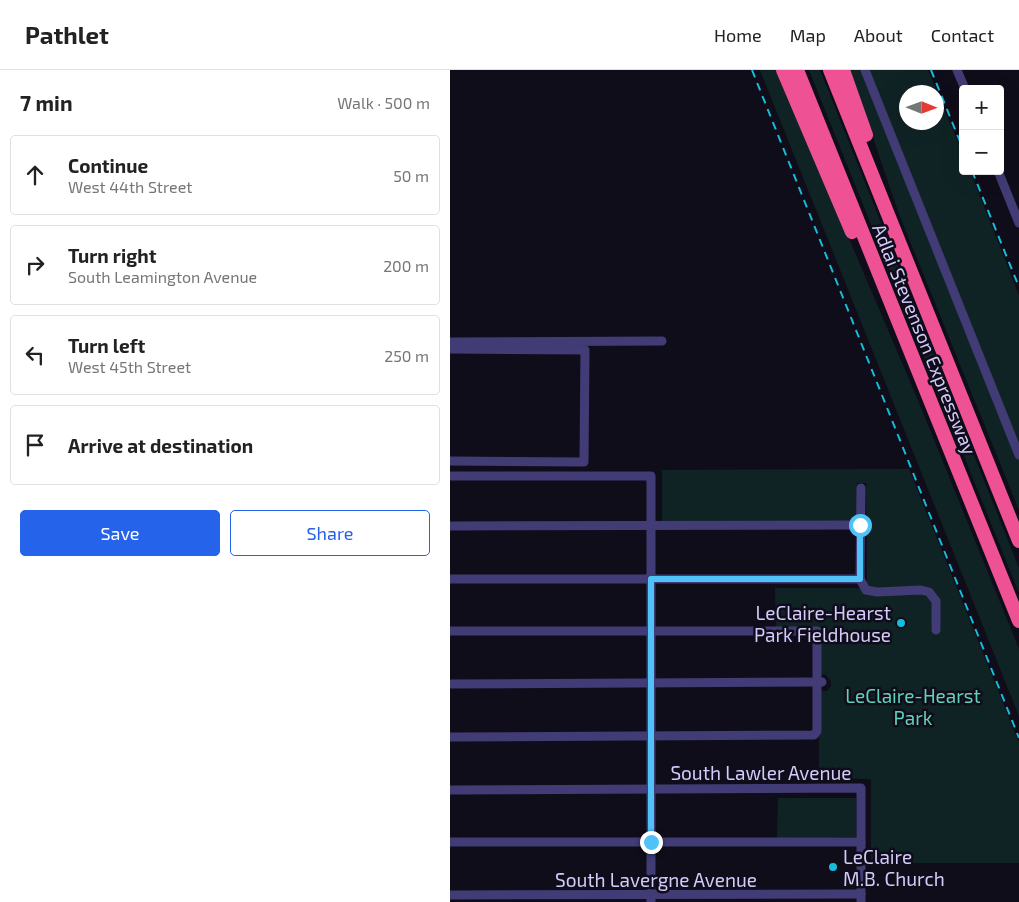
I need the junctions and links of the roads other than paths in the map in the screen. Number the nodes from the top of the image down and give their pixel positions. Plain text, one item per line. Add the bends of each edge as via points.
1 (783, 70) edge
2 (797, 70) edge
3 (830, 70) edge
4 (842, 70) edge
5 (864, 70) edge
6 (957, 70) edge
7 (963, 85) edge
8 (1000, 175) edge
9 (885, 206) junction
10 (1019, 223) edge
11 (662, 341) dead end
12 (450, 342) edge
13 (450, 349) edge
14 (915, 364) junction
15 (1019, 455) edge
16 (450, 462) edge
17 (450, 476) edge
18 (861, 488) dead end
19 (651, 525) junction
20 (860, 525) junction
21 (450, 526) edge
22 (1019, 540) edge
23 (450, 579) edge
24 (651, 579) junction
25 (860, 579) junction
26 (1019, 622) edge
27 (651, 630) junction
28 (936, 630) dead end
29 (450, 632) edge
30 (821, 682) junction
31 (450, 684) edge
32 (651, 684) junction
33 (651, 736) junction
34 (450, 737) edge
35 (651, 789) junction
36 (450, 790) edge
37 (450, 842) edge
38 (651, 842) junction
39 (861, 842) junction
40 (450, 895) edge
41 (651, 898) edge
42 (861, 898) edge
43 (731, 899) edge

1 - 14 highway via 880,298
2 - 14 highway, Adlai Stevenson Expressway
3 - 9 highway, Adlai Stevenson Expressway
4 - 9 highway via 864,129
5 - 15 street
6 - 7 street
8 - 10 street
9 - 22 highway
11 - 12 street
13 - 16 street via 585,350 585,367 584,462
14 - 26 highway, Adlai Stevenson Expressway
17 - 19 street via 651,476
18 - 20 street
19 - 20 street
19 - 21 street
19 - 24 street
20 - 25 street
23 - 24 street
24 - 25 street
24 - 27 street
25 - 28 street via 866,590 929,592 936,600
27 - 29 street
27 - 30 street via 817,631
27 - 32 street
30 - 32 street
30 - 33 street via 814,735
31 - 32 street
32 - 33 street
33 - 34 street
33 - 35 street
35 - 36 street, South Lawler Avenue
35 - 38 street
35 - 39 street, South Lawler Avenue via 861,788
37 - 38 street
38 - 39 street
38 - 41 street
39 - 42 street
40 - 41 street, South Lavergne Avenue
41 - 43 street, South Lavergne Avenue
42 - 43 street, South Lavergne Avenue

